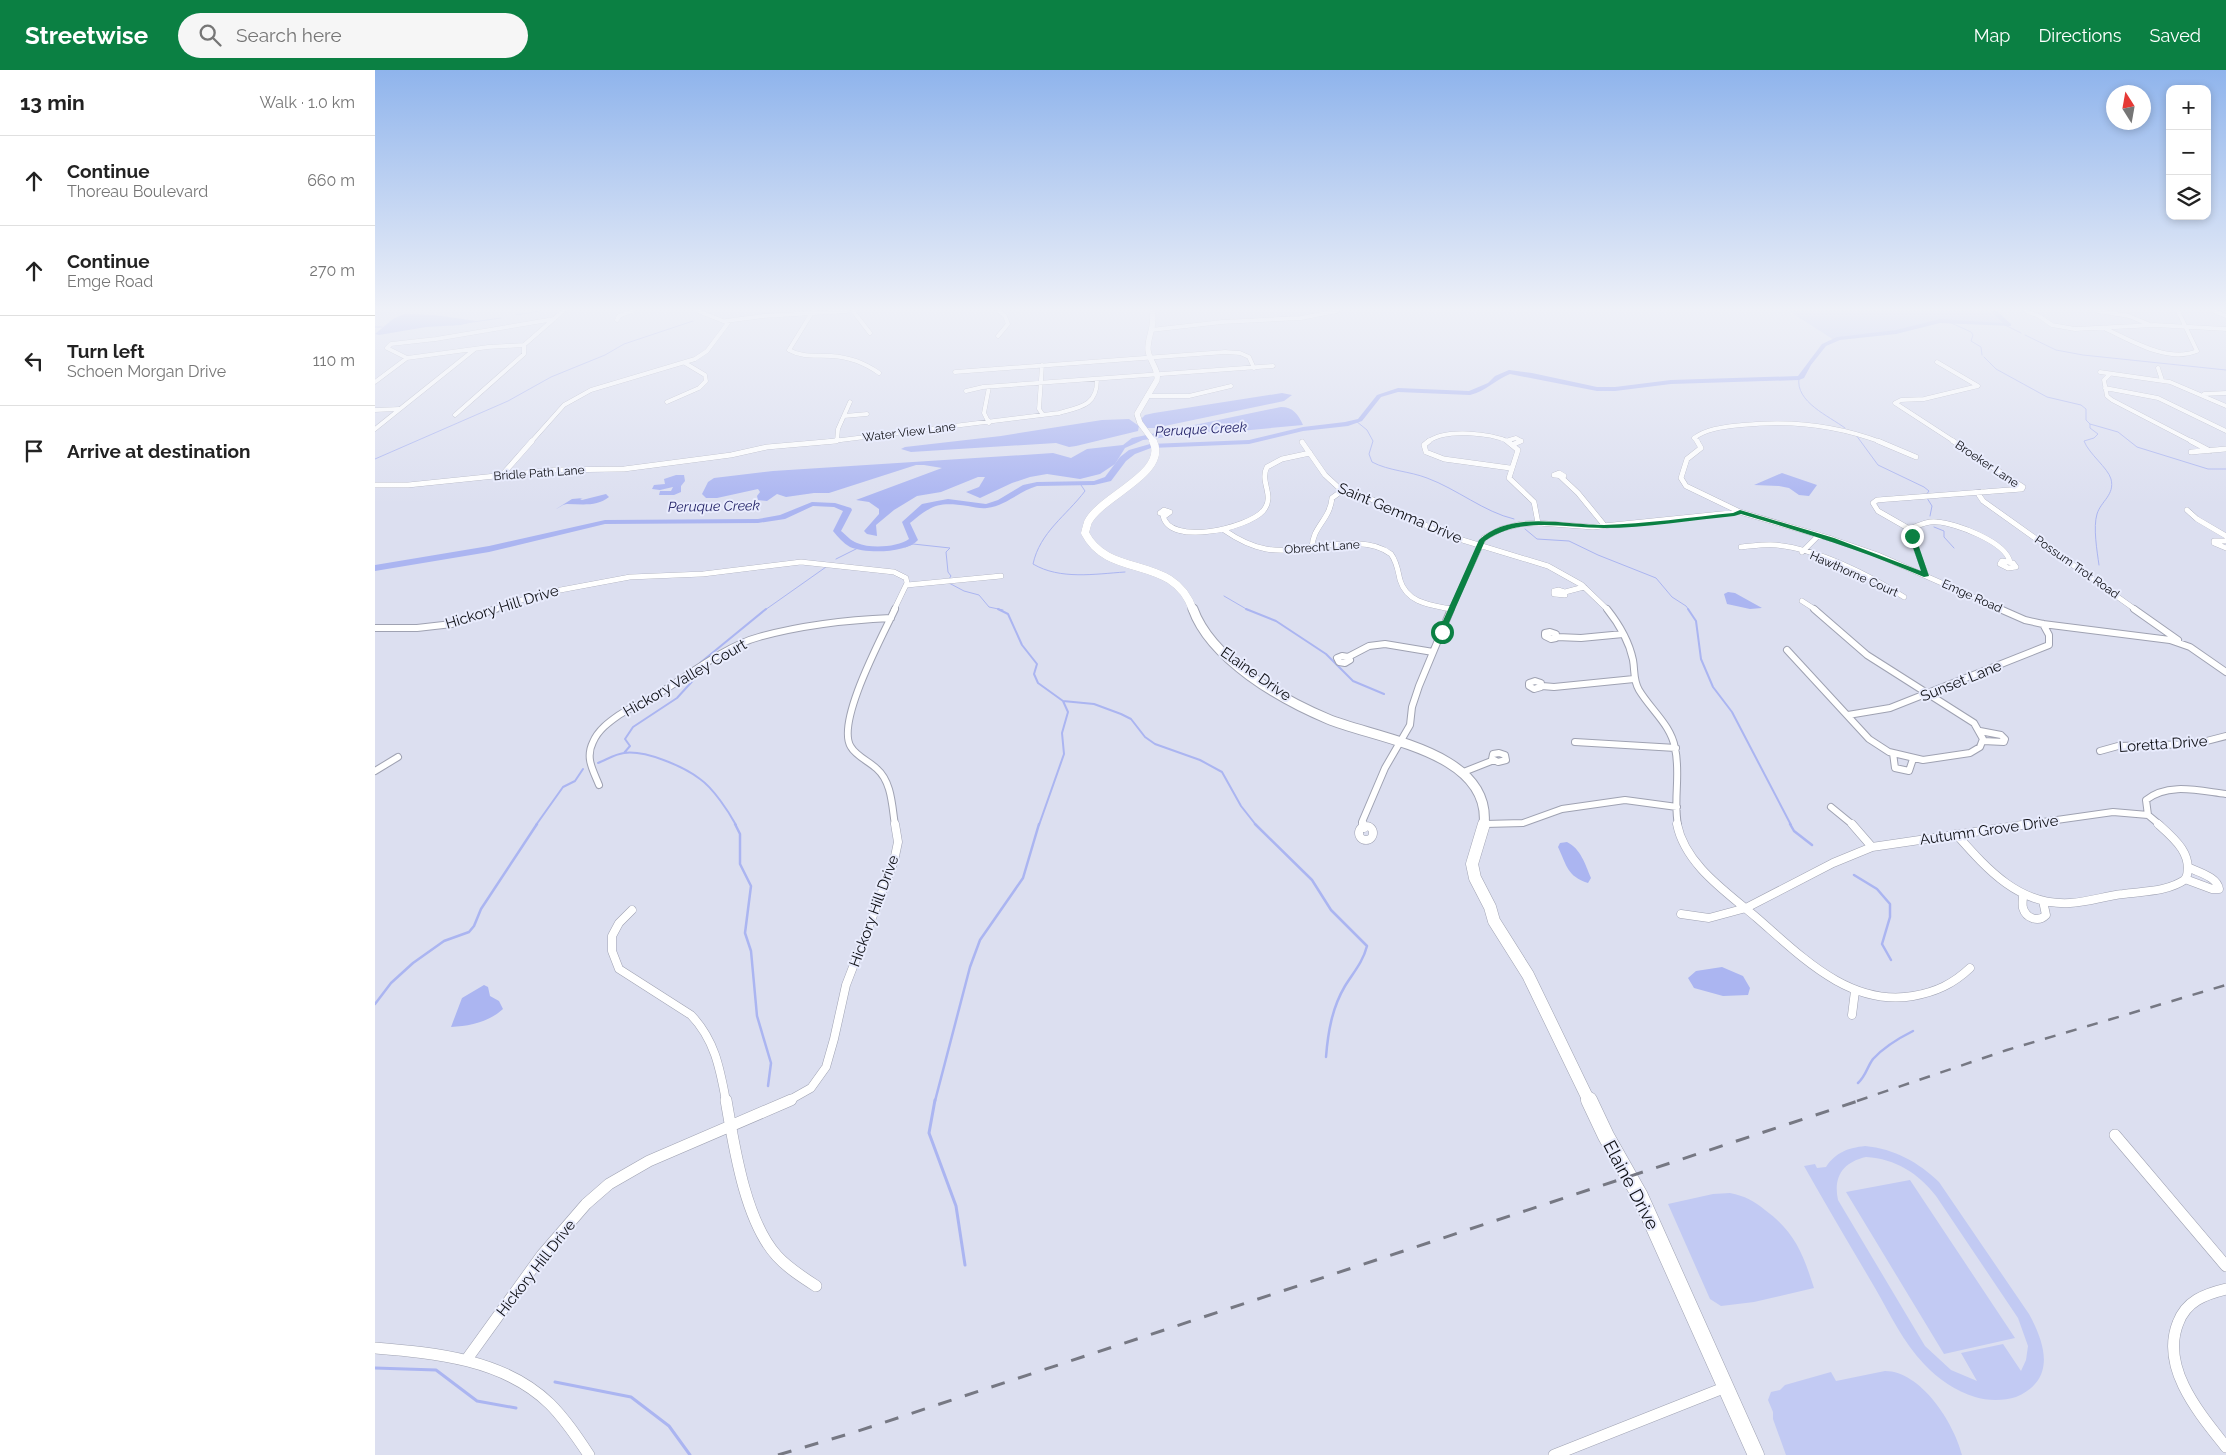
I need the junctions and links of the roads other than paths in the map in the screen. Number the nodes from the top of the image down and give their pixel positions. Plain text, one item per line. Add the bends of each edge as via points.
1 (441, 376) edge
2 (500, 376) edge
3 (635, 376) edge
4 (705, 376) edge
5 (1041, 376) edge
6 (1141, 376) edge
7 (1158, 376) edge
8 (1960, 376) edge
9 (2109, 376) joint
10 (2116, 376) edge
11 (2131, 376) edge
12 (2161, 376) edge
13 (1097, 380) junction
14 (2162, 380) junction
15 (1041, 384) junction
16 (1231, 386) dead end
17 (989, 387) junction
18 (2105, 388) junction
19 (966, 391) dead end
20 (2226, 393) edge
21 (2202, 394) junction
22 (1147, 396) junction
23 (667, 402) dead end
24 (850, 402) dead end
25 (2226, 406) edge
26 (399, 409) junction
27 (375, 410) edge
28 (867, 414) dead end
29 (455, 415) dead end
30 (1043, 415) junction
31 (844, 416) junction
32 (989, 423) junction
33 (375, 429) edge
34 (2226, 431) edge
35 (837, 441) junction
36 (1301, 442) dead end
37 (2226, 449) edge
38 (2210, 450) junction
39 (2191, 452) dead end
40 (1310, 453) junction
41 (704, 457) joint
42 (1917, 457) dead end
43 (1510, 468) junction
44 (502, 475) junction
45 (1561, 477) dead end
46 (375, 485) edge
47 (1343, 490) junction
48 (1982, 492) junction
49 (2187, 510) dead end
50 (1740, 512) junction
51 (1163, 515) dead end
52 (1538, 523) junction
53 (1605, 526) junction
54 (1224, 530) junction
55 (1913, 531) junction
56 (1819, 535) junction
57 (2226, 536) edge
58 (2226, 541) edge
59 (1479, 545) junction
60 (1741, 547) dead end
61 (1312, 548) junction
62 (2226, 548) edge
63 (1802, 552) junction
64 (2010, 562) dead end
65 (1001, 576) dead end
66 (1926, 576) junction
67 (907, 585) junction
68 (1584, 587) junction
69 (1565, 592) dead end
70 (1905, 597) dead end
71 (1802, 601) dead end
72 (1451, 609) junction
73 (891, 618) junction
74 (2043, 624) junction
75 (375, 628) edge
76 (1623, 634) junction
77 (1557, 637) dead end
78 (2178, 642) junction
79 (1787, 650) dead end
80 (1433, 652) junction
81 (1348, 657) dead end
82 (2226, 672) edge
83 (1634, 679) junction
84 (1542, 686) dead end
85 (1929, 694) junction
86 (1848, 716) junction
87 (1980, 731) junction
88 (2226, 736) edge
89 (1983, 741) junction
90 (1401, 742) junction
91 (1575, 742) dead end
92 (1676, 748) junction
93 (2100, 751) dead end
94 (1893, 754) junction
95 (398, 757) dead end
96 (1913, 759) junction
97 (1494, 760) dead end
98 (375, 771) edge
99 (1461, 773) junction
100 (599, 785) dead end
101 (2226, 794) edge
102 (1677, 807) junction
103 (1831, 807) dead end
104 (2148, 815) junction
105 (1485, 824) junction
106 (1364, 828) dead end
107 (1956, 834) junction
108 (1872, 846) junction
109 (2190, 868) junction
110 (2185, 880) junction
111 (2023, 894) junction
112 (2043, 901) junction
113 (1745, 908) junction
114 (632, 910) dead end
115 (1681, 914) dead end
116 (1970, 968) dead end
117 (1855, 991) junction
118 (1852, 1015) dead end
119 (731, 1128) junction
120 (2115, 1135) dead end
121 (2226, 1266) edge
122 (816, 1286) dead end
123 (2226, 1289) edge
124 (375, 1348) edge
125 (467, 1359) junction
126 (1725, 1387) junction
127 (2226, 1447) edge
128 (589, 1455) edge
129 (1554, 1455) edge
130 (1756, 1455) edge

1 - 26 street
2 - 29 street
3 - 44 street via 591,390 563,405
4 - 23 street via 706,381 699,388
5 - 15 street
6 - 13 street
7 - 22 street
8 - 48 street, Broeker Lane via 1977,386 1895,403 2023,486
9 - 10 street
9 - 18 street via 2104,378
11 - 14 street
12 - 14 street
13 - 15 street
13 - 30 street, Water View Lane via 1097,392 1089,402 1071,410
14 - 21 street
15 - 17 street
15 - 30 street via 1039,409
16 - 22 street via 1175,396
17 - 19 street
17 - 32 street via 985,412
18 - 34 street via 2158,398
18 - 38 street via 2112,400
20 - 21 street
21 - 25 street
22 - 90 street, Elaine Drive via 1138,410 1137,419 1151,439 1157,455 1137,479 1091,518 1086,530 1091,544 1113,558 1159,574 1180,586 1209,640 1262,682 1340,724
24 - 31 street
26 - 27 street
26 - 33 street
28 - 31 street
30 - 32 street, Water View Lane
31 - 35 street
32 - 35 street, Water View Lane
35 - 41 street, Water View Lane
36 - 40 street, Saint Gemma Drive
37 - 38 street
38 - 39 street
40 - 47 street, Saint Gemma Drive via 1331,482
40 - 54 street via 1283,458 1269,466 1264,475 1269,499 1267,508 1254,518
41 - 44 street, Bridle Path Lane via 624,469 571,469
42 - 50 street, Emge Road via 1870,437 1816,424 1757,423 1702,432 1694,438 1701,448 1687,460 1682,481
43 - 43 street via 1517,450 1509,440 1471,434 1431,439 1425,444 1428,454 1438,458
43 - 52 street via 1511,484 1537,506
44 - 46 street, Bridle Path Lane via 408,485
45 - 53 street
47 - 59 street, Saint Gemma Drive
47 - 61 street via 1332,498 1327,519 1312,537
48 - 55 street, Broeker Lane via 1877,500 1873,503 1879,511
48 - 78 street, Possum Trot Road via 1979,495 1983,502 2162,627
49 - 57 street
50 - 53 street
50 - 56 street, Emge Road
51 - 54 street via 1164,521 1176,529 1199,533
52 - 53 street
52 - 59 street via 1501,529 1484,538
54 - 61 street, Obrecht Lane via 1259,549
55 - 64 street via 1917,525 1929,522 1965,528 1997,546 2009,556
55 - 66 street via 1913,541
56 - 63 street
56 - 66 street, Emge Road
58 - 62 street via 2214,541 2214,544
59 - 68 street, Saint Gemma Drive via 1543,562
59 - 72 street
60 - 63 street, Hawthorne Court via 1770,545
61 - 72 street, Obrecht Lane via 1367,544 1386,549 1396,560 1402,584 1409,595 1427,604
63 - 70 street, Hawthorne Court
65 - 67 street
66 - 74 street, Emge Road via 2014,615
67 - 73 street, Hickory Hill Drive
67 - 75 street, Hickory Hill Drive via 906,578 894,572 822,563 787,564 710,574 614,579 539,594 452,624
68 - 69 street
68 - 76 street, Saint Gemma Drive via 1608,610
71 - 85 street via 1864,653
72 - 80 street
73 - 100 street, Hickory Valley Court via 844,620 805,627 758,637 731,649 619,715 601,730 589,754
73 - 119 street, Hickory Hill Drive via 849,712 847,738 851,748 879,770 887,783 898,842 894,862 839,1007 829,1060 821,1075 811,1088 794,1099
74 - 78 street, Emge Road
74 - 85 street, Sunset Lane via 2049,635 2049,645
76 - 77 street
76 - 83 street, Saint Gemma Drive via 1633,662
78 - 82 street, Emge Road
79 - 86 street
80 - 81 street via 1385,644 1369,646
80 - 90 street via 1415,698 1410,725
83 - 84 street
83 - 92 street, Saint Gemma Drive
85 - 86 street, Sunset Lane via 1890,708
85 - 87 street via 1961,714
86 - 94 street via 1869,739
87 - 89 street
87 - 89 street via 2001,735 2005,739 2000,743
88 - 93 street, Loretta Drive via 2195,744 2118,746
89 - 96 street via 1980,747 1970,752
90 - 99 street, Elaine Drive via 1434,755
90 - 106 street via 1385,768 1362,822
91 - 92 street
92 - 102 street, Saint Gemma Drive
94 - 96 street
94 - 96 street via 1895,768 1903,772 1911,769
95 - 98 street
97 - 99 street
99 - 105 street, Elaine Drive via 1474,787 1484,807
101 - 104 street via 2156,792 2146,800
102 - 105 street via 1625,800 1562,809 1523,823
102 - 113 street, Saint Gemma Drive via 1681,837 1689,852 1701,868
103 - 108 street
104 - 107 street, Autumn Grove Drive via 2113,812
104 - 109 street via 2182,848
105 - 126 street, Elaine Drive via 1472,865 1494,921 1536,991 1605,1136 1640,1196
107 - 108 street, Autumn Grove Drive
107 - 111 street via 1996,877
108 - 113 street, Autumn Grove Drive
109 - 110 street
109 - 110 street via 2211,878 2219,889
110 - 112 street via 2170,887 2068,903
111 - 112 street
111 - 112 street via 2023,907 2027,915 2035,919 2046,915
113 - 115 street, Autumn Grove Drive via 1709,918
113 - 117 street, Saint Gemma Drive via 1818,972
114 - 119 street via 617,924 611,946 613,960 619,969 701,1024 718,1058
116 - 117 street, Saint Gemma Drive via 1955,984 1915,997 1890,998
117 - 118 street
119 - 122 street via 759,1228 771,1250 787,1267
119 - 125 street, Hickory Hill Drive via 630,1170 602,1190 552,1242
120 - 121 street
123 - 127 street via 2198,1297 2177,1318 2173,1347 2177,1372 2197,1411
124 - 125 street via 418,1350
125 - 128 street via 515,1379 539,1394 557,1410
126 - 129 street
126 - 130 street, Elaine Drive

